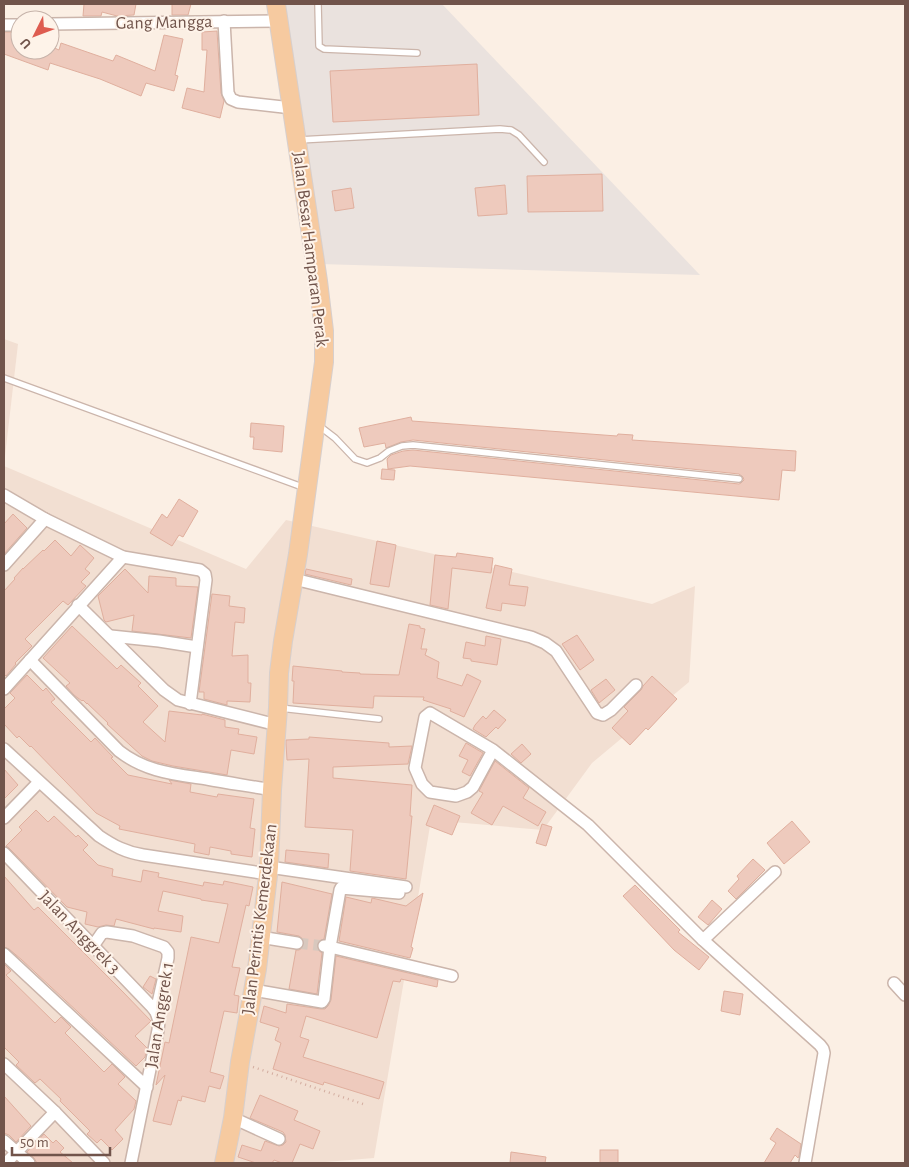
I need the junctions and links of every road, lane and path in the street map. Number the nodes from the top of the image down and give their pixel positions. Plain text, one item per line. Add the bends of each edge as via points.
1 (318, 4) edge
2 (277, 12) edge
3 (224, 21) junction
4 (60, 24) edge
5 (417, 53) dead end
6 (292, 108) junction
7 (297, 140) junction
8 (544, 162) dead end
9 (4, 378) edge
10 (317, 424) junction
11 (739, 479) dead end
12 (307, 489) junction
13 (4, 495) edge
14 (45, 519) junction
15 (123, 557) junction
16 (4, 565) edge
17 (294, 579) junction
18 (78, 605) junction
19 (111, 636) junction
20 (197, 647) junction
21 (30, 660) junction
22 (279, 673) joint
23 (636, 685) dead end
24 (4, 689) edge
25 (190, 704) junction
26 (277, 716) junction
27 (379, 719) dead end
28 (4, 750) edge
29 (493, 750) junction
30 (39, 782) junction
31 (272, 790) junction
32 (4, 818) edge
33 (4, 854) edge
34 (268, 870) junction
35 (775, 872) dead end
36 (260, 937) junction
37 (702, 940) junction
38 (297, 942) tunnel mouth
39 (93, 946) junction
40 (327, 947) junction
41 (4, 954) edge
42 (452, 976) dead end
43 (894, 983) dead end
44 (253, 990) junction
45 (905, 994) edge
46 (156, 1012) junction
47 (240, 1062) junction
48 (4, 1064) edge
49 (147, 1087) junction
50 (366, 1105) dead end
51 (55, 1112) junction
52 (233, 1118) junction
53 (279, 1139) dead end
54 (4, 1140) edge
55 (16, 1153) junction
56 (6, 1163) edge
57 (29, 1163) edge
58 (104, 1163) edge
59 (132, 1163) edge
60 (224, 1163) edge
61 (805, 1163) edge

1 - 5 lane via 319,46 324,49
2 - 3 street, Gang Mangga
2 - 6 main road, Jalan Besar Hamparan Perak
3 - 4 street, Gang Mangga
3 - 6 street via 231,99
6 - 7 main road, Jalan Besar Hamparan Perak
7 - 8 lane via 500,129 519,135
7 - 10 main road, Jalan Besar Hamparan Perak via 324,331
9 - 12 lane
10 - 11 lane via 355,459 367,463 389,451 413,445
10 - 12 main road, Jalan Besar Hamparan Perak
12 - 17 main road, Jalan Besar Hamparan Perak
13 - 14 street
14 - 15 street
14 - 16 street
15 - 18 street
15 - 20 street via 200,570 205,574
17 - 22 main road, Jalan Besar Hamparan Perak
17 - 23 street via 545,643 556,651 597,713 604,715 611,710
18 - 19 street
18 - 21 street
19 - 20 street
19 - 25 street via 164,690
20 - 25 street
21 - 24 street
21 - 31 street via 130,759 168,773
22 - 26 main road, Jalan Perintis Kemerdekaan
25 - 26 street
26 - 27 lane
26 - 31 main road, Jalan Perintis Kemerdekaan
28 - 30 street
29 - 29 street via 430,713 425,716 415,768 422,784 430,792 456,796 473,787
29 - 37 street via 588,825
30 - 32 street
30 - 34 street via 99,836 128,852
31 - 34 main road, Jalan Perintis Kemerdekaan
33 - 39 street, Jalan Anggrek 3
34 - 36 main road, Jalan Perintis Kemerdekaan
34 - 40 street via 403,890 341,888
35 - 37 street
36 - 38 street
36 - 44 main road, Jalan Perintis Kemerdekaan
37 - 61 street via 823,1049
39 - 46 street, Jalan Anggrek 3
39 - 46 street, Jalan Anggrek 1 via 102,933 107,932 133,936 164,947 168,958
40 - 42 street
40 - 44 street via 322,1002
41 - 49 street
43 - 45 street
44 - 47 main road, Jalan Perintis Kemerdekaan
46 - 49 street, Jalan Anggrek 1 via 158,1030
47 - 50 path
47 - 52 main road, Jalan Perintis Kemerdekaan
48 - 51 street
49 - 59 street, Jalan Anggrek 1
51 - 55 street
51 - 58 street
52 - 53 street
52 - 60 main road, Jalan Perintis Kemerdekaan
54 - 55 street
55 - 56 street
55 - 57 street

